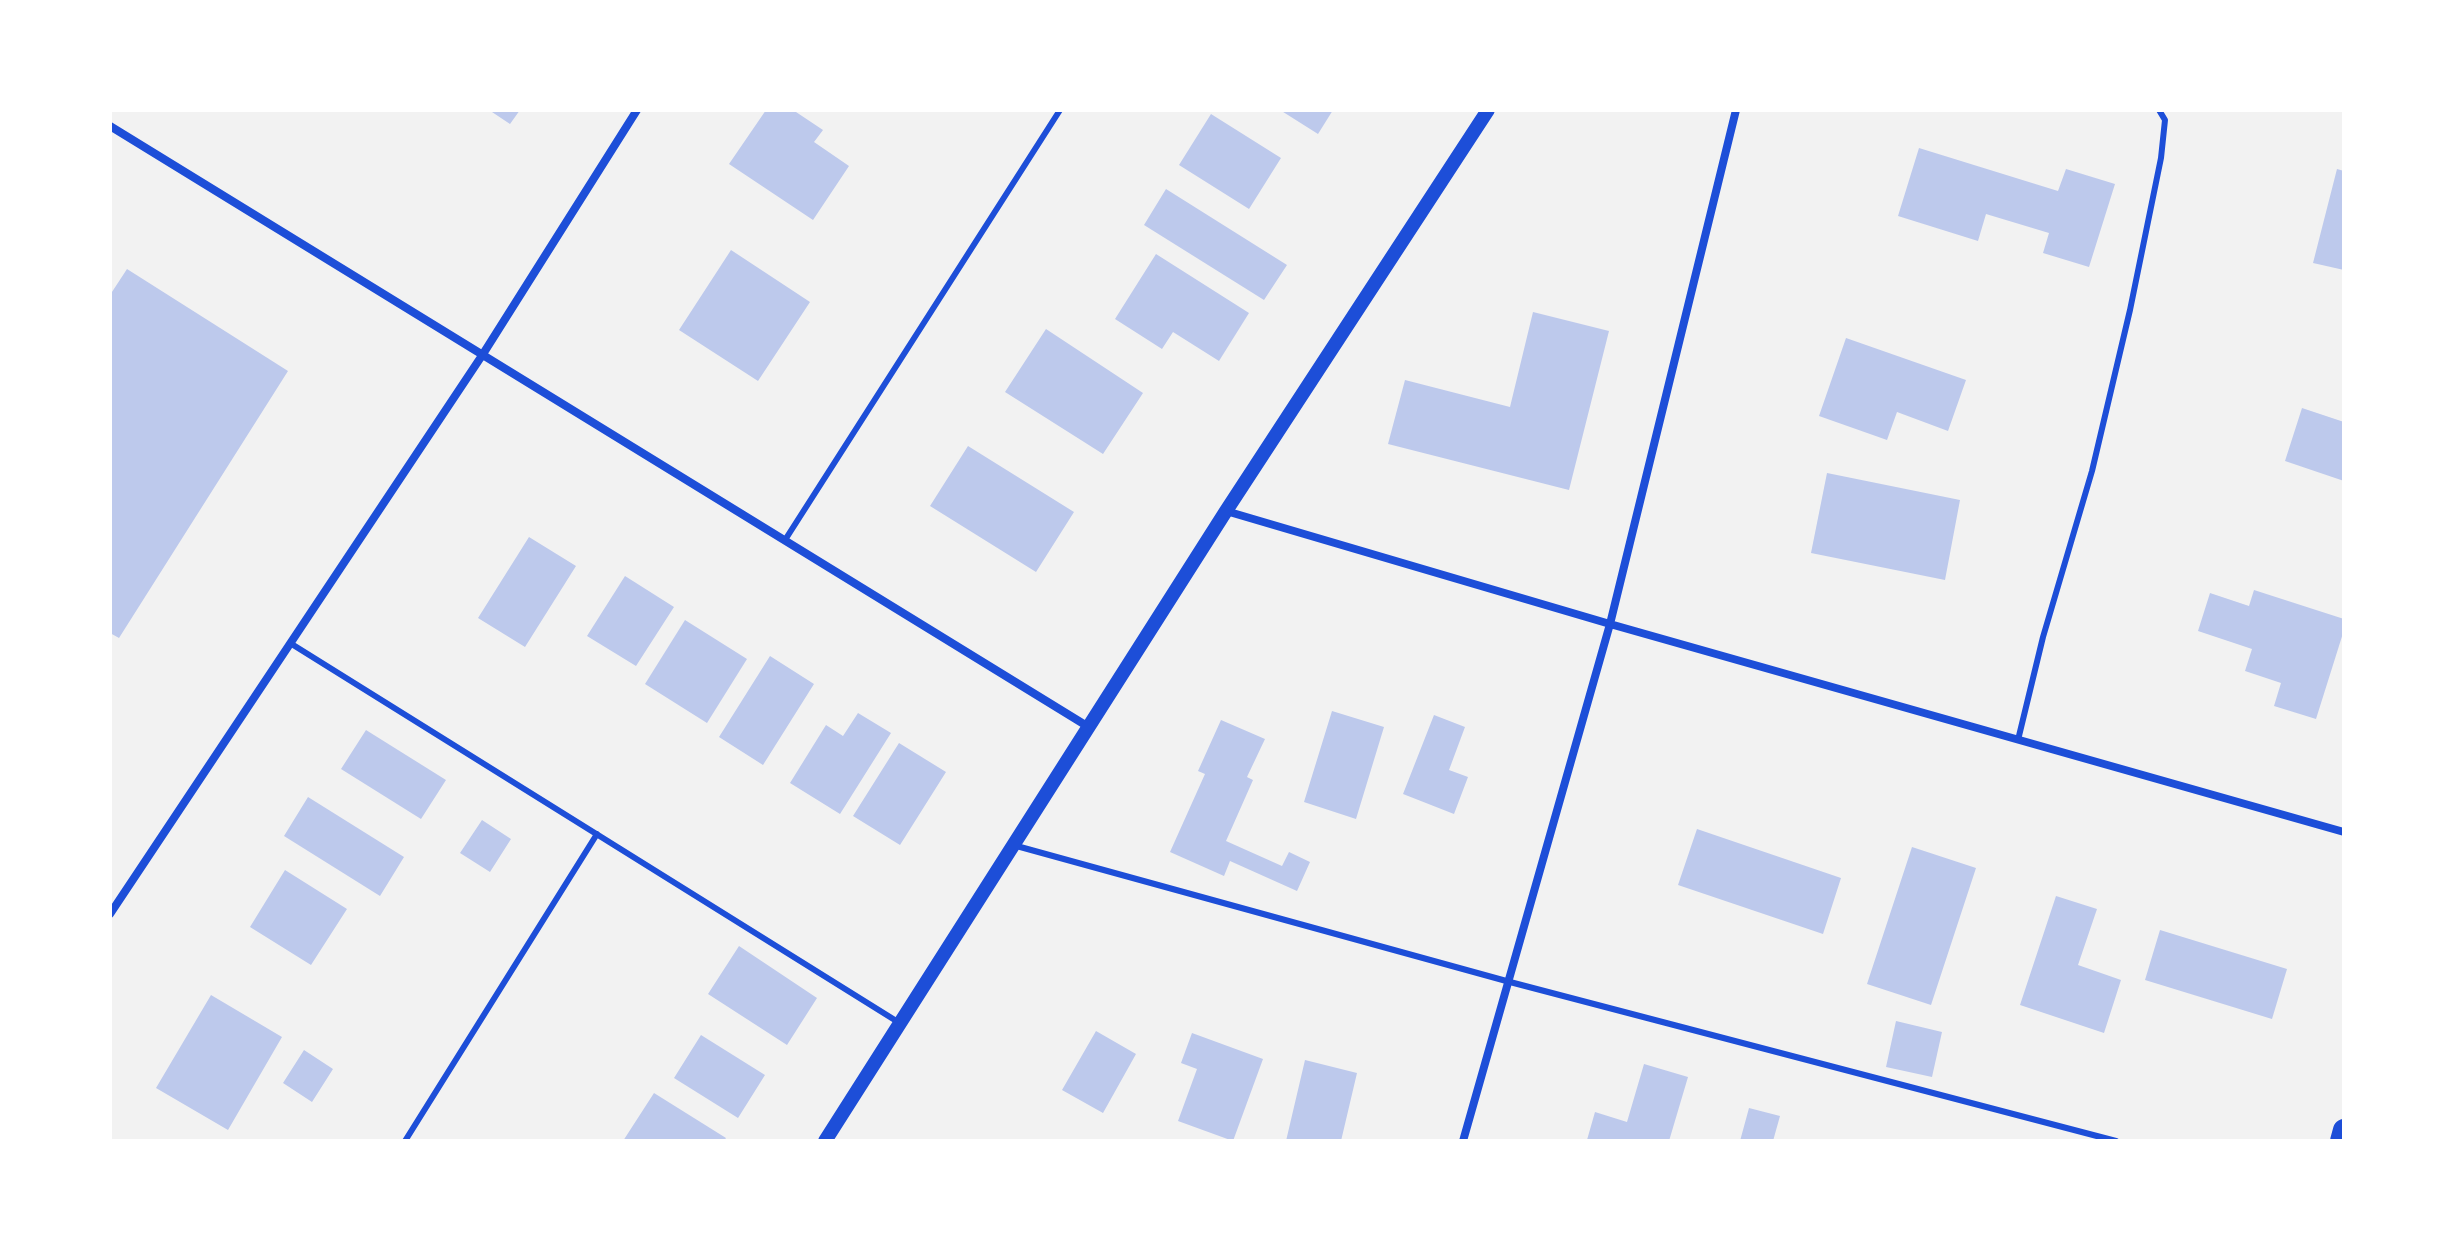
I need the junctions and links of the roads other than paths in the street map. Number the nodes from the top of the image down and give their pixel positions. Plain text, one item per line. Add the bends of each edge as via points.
1 (637, 110) edge
2 (1060, 110) edge
3 (1488, 110) edge
4 (1736, 110) edge
5 (2159, 110) edge
6 (110, 126) edge
7 (483, 354) junction
8 (1226, 511) junction
9 (785, 540) junction
10 (1610, 624) junction
11 (290, 643) junction
12 (1087, 726) junction
13 (2018, 740) junction
14 (2344, 832) edge
15 (597, 834) junction
16 (1013, 845) junction
17 (110, 914) edge
18 (1510, 982) junction
19 (900, 1023) junction
20 (2344, 1130) edge
21 (405, 1141) edge
22 (825, 1141) edge
23 (1463, 1141) edge
24 (2116, 1141) edge
25 (2341, 1141) edge

1 - 7 street
2 - 9 lane
3 - 8 street
4 - 10 street
5 - 13 lane via 2165,120 2161,158 2130,310
6 - 7 street
7 - 9 street
7 - 11 street
8 - 10 street
8 - 12 street
9 - 12 street
10 - 13 street
10 - 18 street
11 - 15 lane
11 - 17 street
12 - 16 street
13 - 14 street
15 - 19 lane
15 - 21 lane
16 - 18 lane
16 - 19 street
18 - 23 street
18 - 24 lane
19 - 22 street
20 - 25 highway

